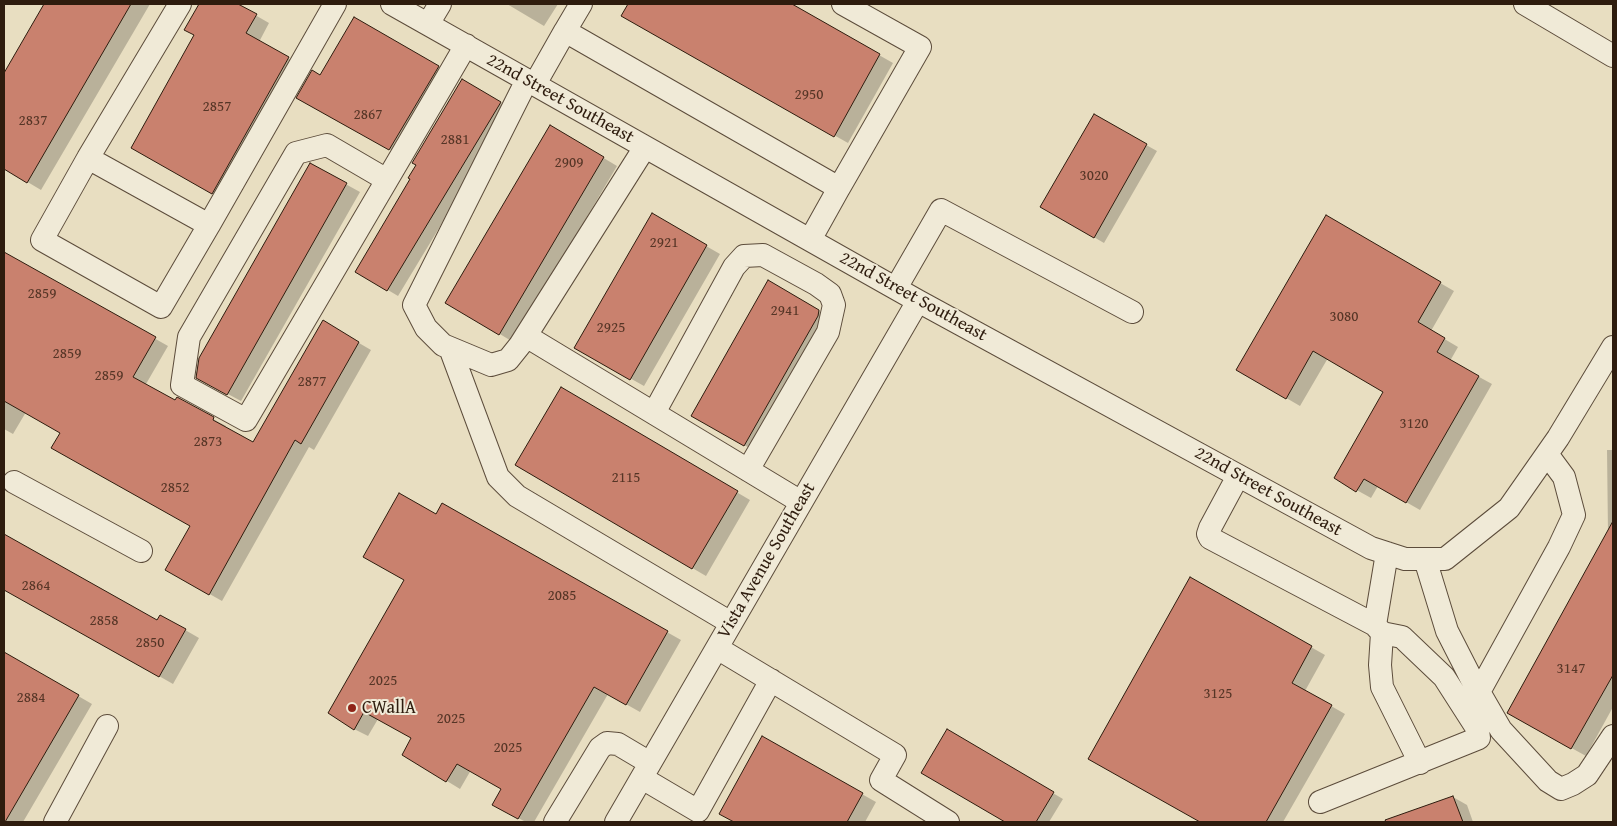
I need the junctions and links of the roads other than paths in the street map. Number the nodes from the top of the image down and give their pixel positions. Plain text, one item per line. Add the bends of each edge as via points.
1 (180, 4) edge
2 (335, 4) edge
3 (392, 4) edge
4 (440, 4) edge
5 (581, 4) edge
6 (843, 4) edge
7 (1525, 4) edge
8 (428, 24) junction
9 (565, 31) junction
10 (466, 46) junction
11 (1613, 56) edge
12 (531, 82) junction
13 (645, 147) junction
14 (88, 158) junction
15 (387, 180) junction
16 (840, 188) junction
17 (209, 225) junction
18 (810, 240) junction
19 (896, 288) junction
20 (918, 300) junction
21 (1132, 312) dead end
22 (526, 336) junction
23 (450, 348) junction
24 (1613, 348) edge
25 (654, 413) junction
26 (1547, 454) junction
27 (748, 470) junction
28 (1238, 476) junction
29 (7, 485) edge
30 (801, 502) junction
31 (141, 551) dead end
32 (1387, 553) junction
33 (1435, 559) junction
34 (731, 623) junction
35 (1378, 629) junction
36 (717, 648) junction
37 (771, 680) junction
38 (1479, 692) junction
39 (107, 726) dead end
40 (1613, 736) edge
41 (1420, 763) junction
42 (646, 771) junction
43 (1320, 802) dead end
44 (55, 822) edge
45 (556, 822) edge
46 (616, 822) edge
47 (948, 822) edge

1 - 14 street
2 - 17 street
3 - 8 street, 22nd Street Southeast
4 - 8 street
5 - 9 street
6 - 16 street via 920,47
7 - 11 street
8 - 10 street, 22nd Street Southeast
9 - 12 street
9 - 16 street
10 - 12 street, 22nd Street Southeast
10 - 15 street
12 - 13 street, 22nd Street Southeast
12 - 23 street via 414,305 426,328
13 - 18 street, 22nd Street Southeast
13 - 22 street
14 - 17 street
14 - 17 street via 42,240 161,307
15 - 15 street via 246,420 182,385 189,337 296,153 327,145
16 - 18 street
18 - 19 street, 22nd Street Southeast
19 - 20 street, 22nd Street Southeast
19 - 21 street via 941,210
20 - 28 street, 22nd Street Southeast
20 - 30 street, Vista Avenue Southeast
22 - 23 street via 508,360 492,365
22 - 25 street
23 - 34 street via 498,477 518,496
24 - 26 street
25 - 27 street
25 - 27 street via 734,267 744,256 763,255 816,284 830,294 834,305 828,332
26 - 33 street via 1509,508
26 - 38 street via 1564,476 1574,515
27 - 30 street
28 - 32 street, 22nd Street Southeast via 1371,548
28 - 35 street via 1210,528 1210,538
29 - 31 street
30 - 34 street, Vista Avenue Southeast
32 - 33 street, 22nd Street Southeast via 1406,559
32 - 35 street
33 - 38 street via 1447,631
34 - 36 street, Vista Avenue Southeast
35 - 41 street via 1382,687
35 - 41 street via 1402,637 1444,677 1479,735 1476,740
36 - 37 street
36 - 42 street, Vista Avenue Southeast
37 - 42 street via 698,811
37 - 47 street via 895,755 881,780
38 - 40 street via 1501,730 1548,781 1561,789 1587,775
39 - 44 street
41 - 43 street
42 - 45 street via 618,744 607,743 600,748
42 - 46 street, Vista Avenue Southeast

